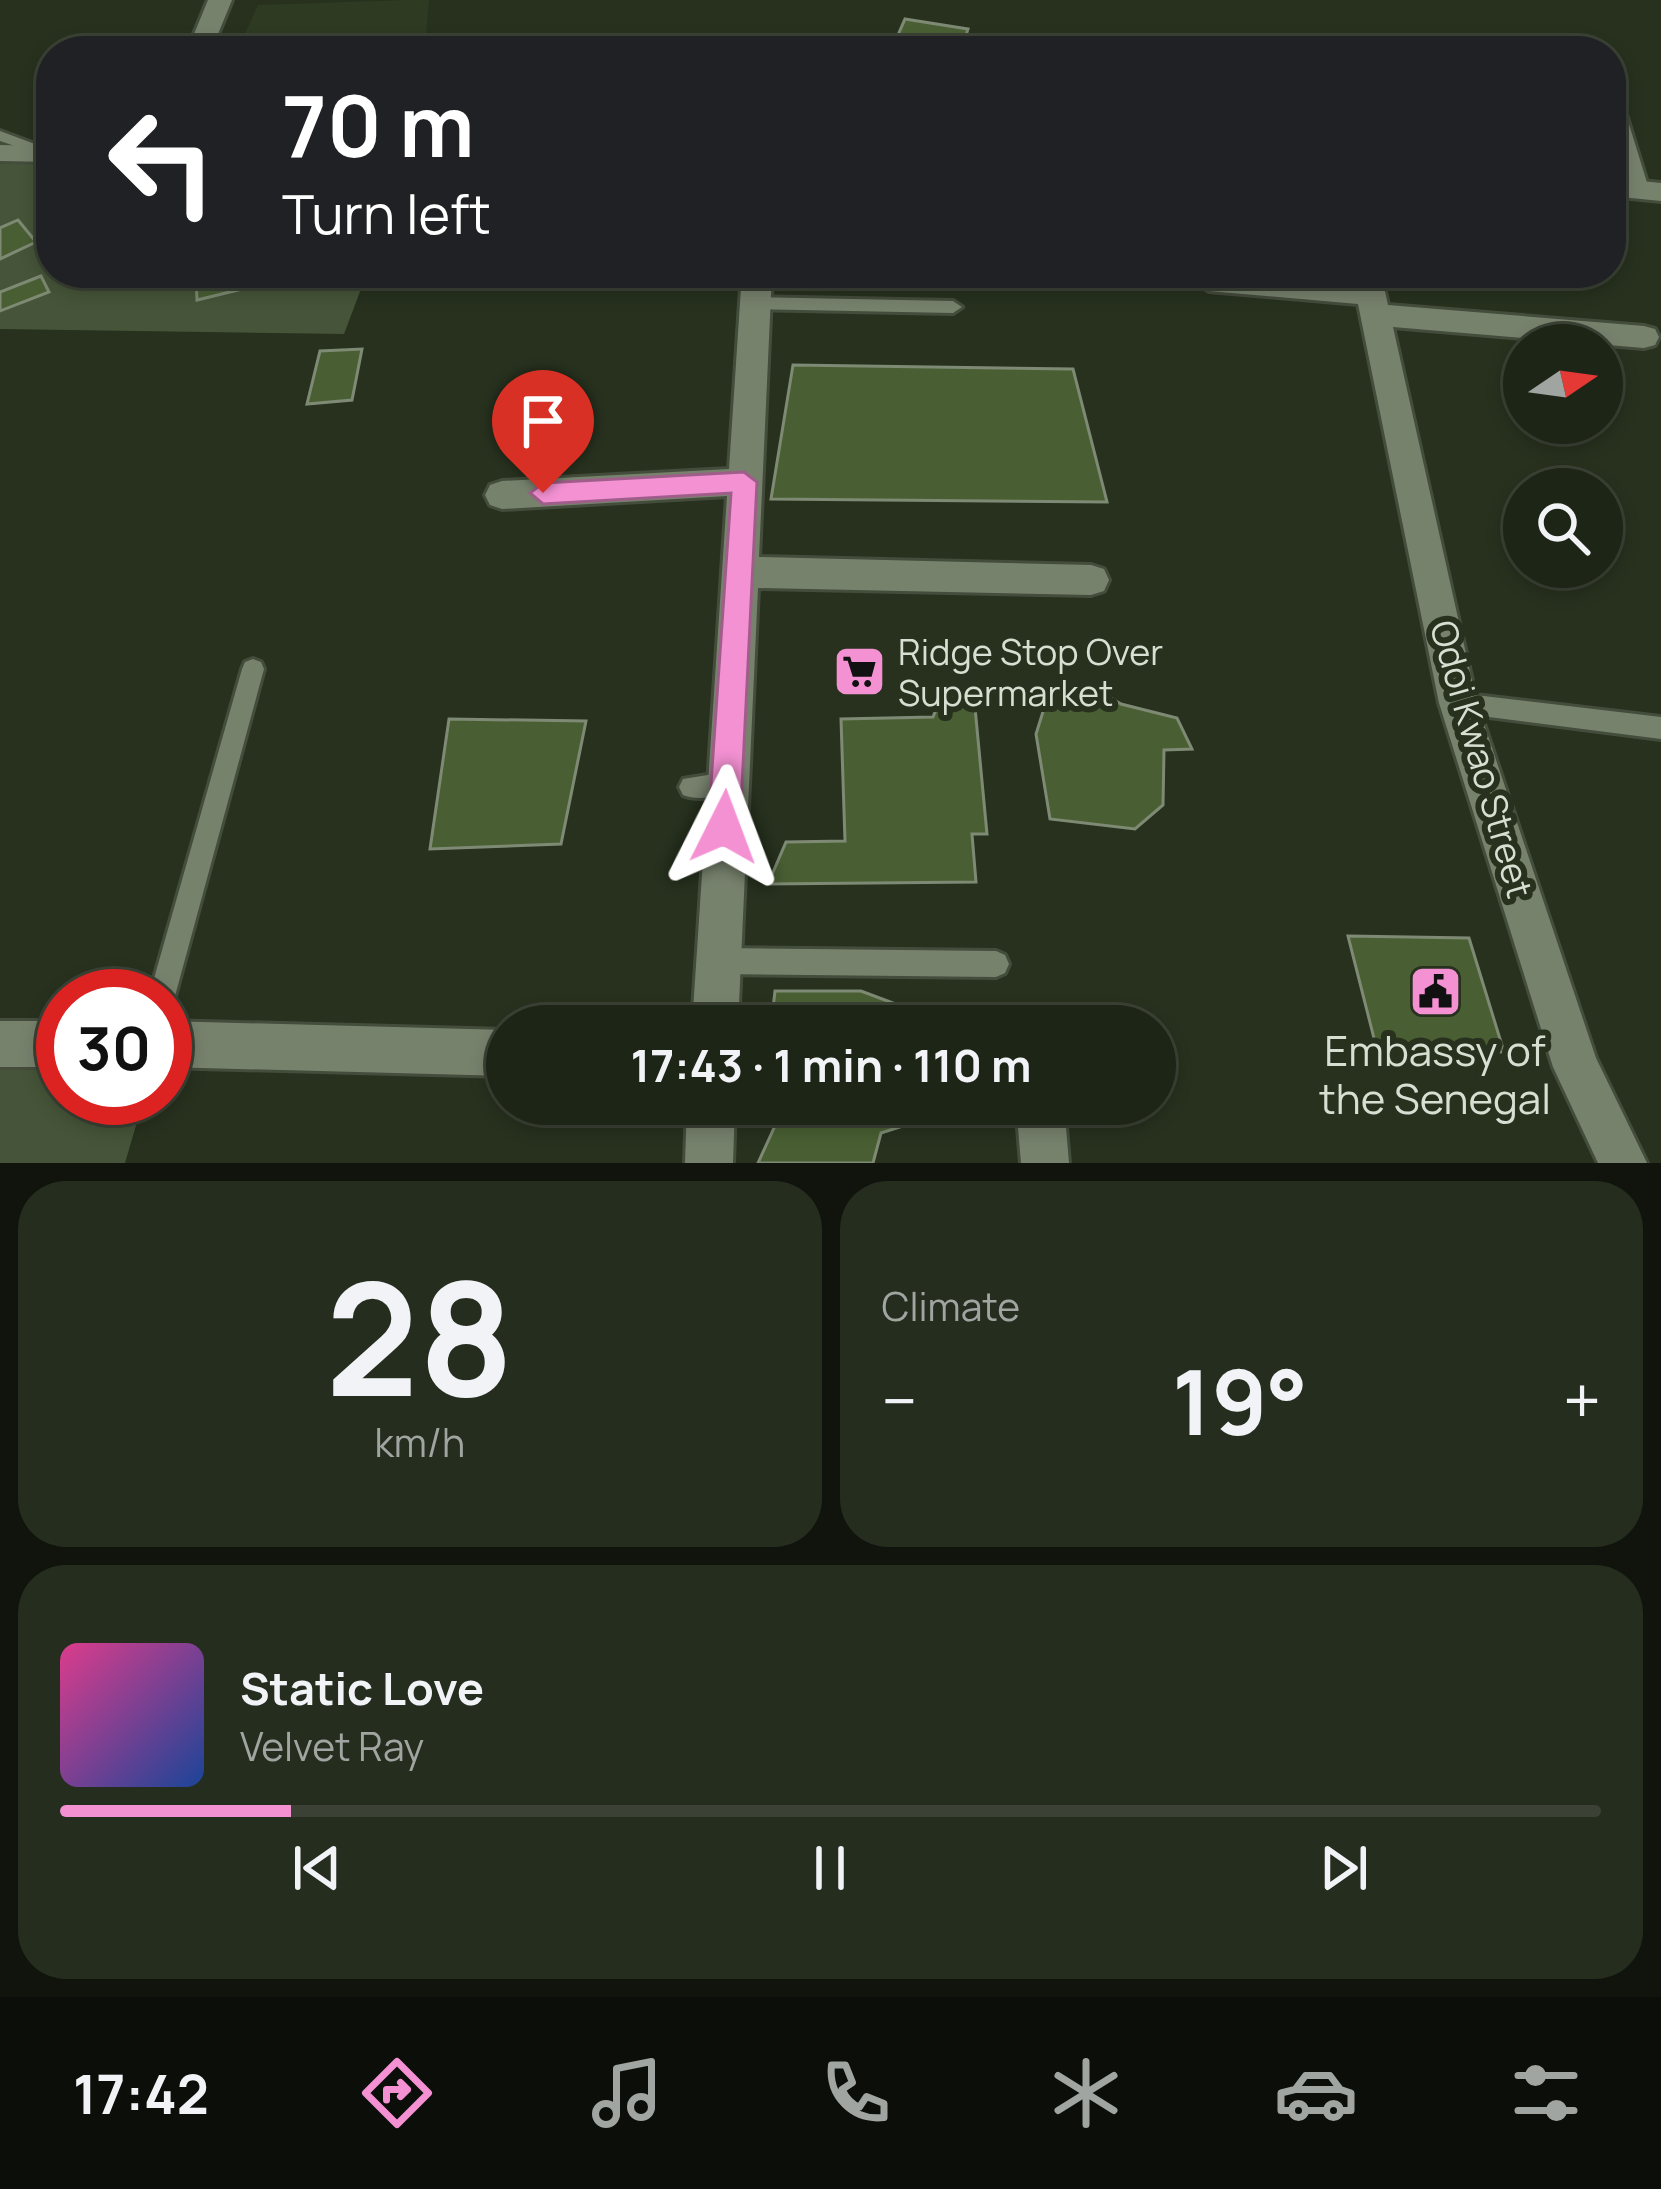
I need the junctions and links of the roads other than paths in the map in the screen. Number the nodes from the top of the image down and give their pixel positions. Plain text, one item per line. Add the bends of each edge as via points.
1 (220, 0) edge
2 (205, 36) edge
3 (0, 136) edge
4 (36, 149) edge
5 (0, 153) edge
6 (36, 154) edge
7 (1626, 157) edge
8 (1636, 190) edge
9 (756, 288) edge
10 (1296, 288) edge
11 (1370, 294) edge
12 (952, 307) dead end
13 (1644, 337) dead end
14 (744, 482) junction
15 (502, 496) dead end
16 (739, 572) junction
17 (1091, 580) dead end
18 (253, 669) dead end
19 (1459, 704) junction
20 (1661, 728) edge
21 (718, 961) junction
22 (996, 964) dead end
23 (170, 969) edge
24 (716, 1005) edge
25 (36, 1044) edge
26 (0, 1045) edge
27 (192, 1045) edge
28 (486, 1052) edge
29 (710, 1125) edge
30 (1042, 1125) edge
31 (709, 1163) edge
32 (1045, 1163) edge
33 (1623, 1163) edge

1 - 2 street
3 - 4 lane
5 - 6 street
7 - 8 street
9 - 12 lane
9 - 14 street
10 - 11 street
11 - 13 street
11 - 19 street, Odoi Kwao Street
14 - 15 street
14 - 16 street
16 - 17 street
16 - 21 street via 709,785
18 - 23 lane
19 - 20 lane
19 - 33 street, Odoi Kwao Street via 1576,1067
21 - 22 lane
21 - 24 street
25 - 26 street
27 - 28 street
29 - 31 street
30 - 32 street

